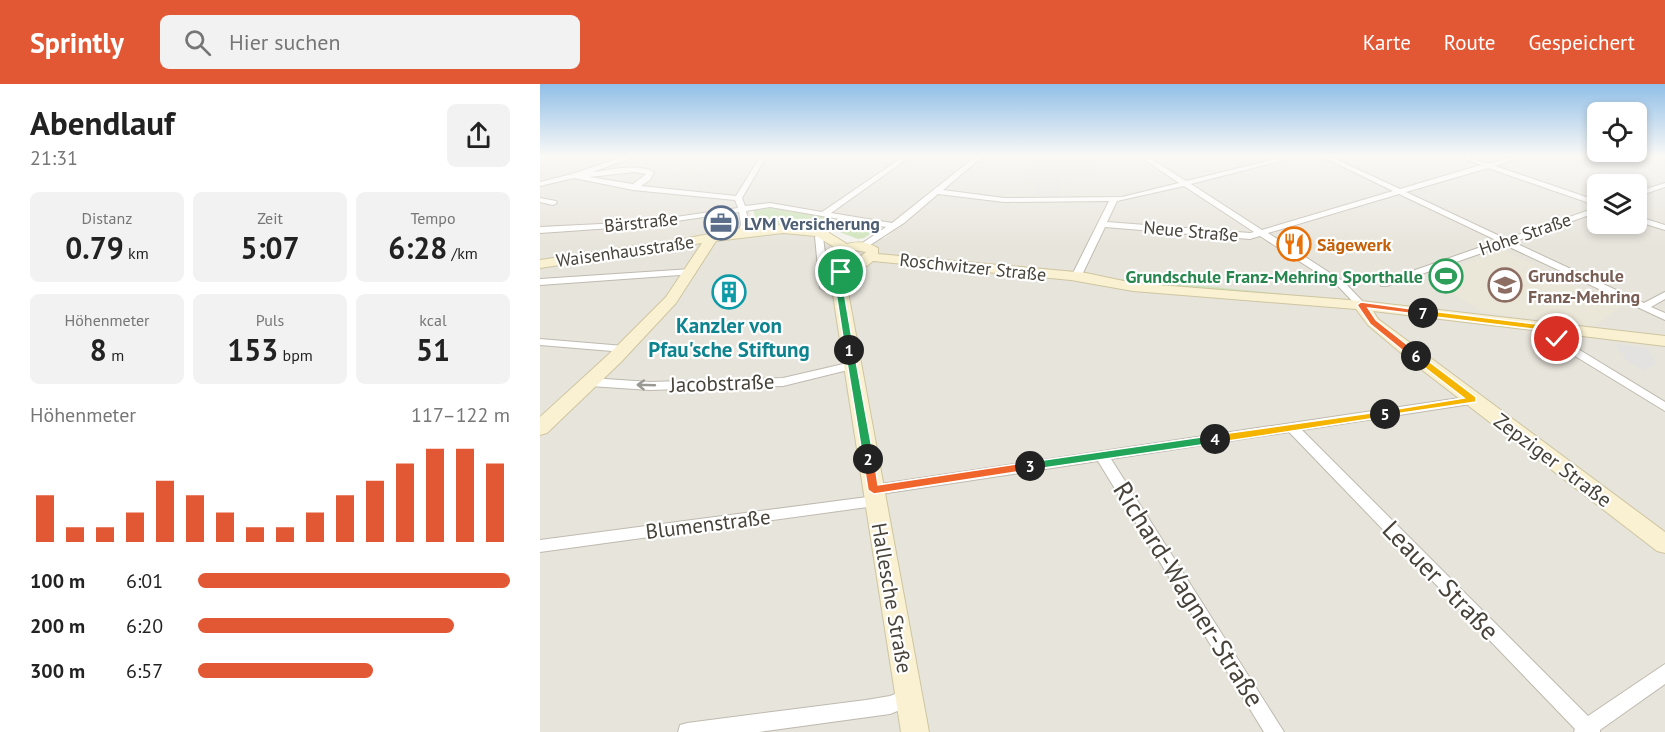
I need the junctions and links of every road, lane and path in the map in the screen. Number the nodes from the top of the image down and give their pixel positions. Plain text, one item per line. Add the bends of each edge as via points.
1 (624, 186) edge
2 (635, 186) edge
3 (745, 186) edge
4 (864, 186) edge
5 (944, 186) edge
6 (1173, 186) edge
7 (1186, 186) edge
8 (1388, 186) edge
9 (1419, 186) edge
10 (1547, 186) edge
11 (1661, 186) edge
12 (633, 188) junction
13 (1647, 191) edge
14 (937, 192) junction
15 (1400, 192) junction
16 (738, 198) junction
17 (540, 200) edge
18 (1114, 200) junction
19 (1587, 200) edge
20 (553, 203) dead end
21 (742, 209) junction
22 (1587, 213) edge
23 (824, 214) junction
24 (1647, 222) edge
25 (1102, 224) junction
26 (893, 226) junction
27 (1665, 228) edge
28 (540, 230) edge
29 (743, 232) junction
30 (823, 233) junction
31 (1260, 234) junction
32 (710, 238) junction
33 (1504, 241) junction
34 (870, 247) junction
35 (844, 248) junction
36 (540, 264) edge
37 (844, 265) junction
38 (691, 272) junction
39 (1076, 276) junction
40 (540, 282) edge
41 (1384, 284) dead end
42 (839, 286) junction
43 (1665, 295) edge
44 (1361, 305) junction
45 (1644, 307) junction
46 (1663, 318) edge
47 (1552, 328) junction
48 (1665, 341) edge
49 (540, 342) edge
50 (624, 349) junction
51 (852, 366) junction
52 (590, 382) junction
53 (1473, 400) junction
54 (1665, 407) edge
55 (1292, 427) junction
56 (540, 428) edge
57 (1102, 456) junction
58 (874, 495) junction
59 (1665, 544) edge
60 (540, 546) edge
61 (1665, 673) edge
62 (909, 698) junction
63 (1587, 731) edge
64 (687, 732) edge
65 (915, 732) edge
66 (1275, 732) edge

1 - 12 street
2 - 12 street
3 - 16 street
4 - 23 street
5 - 14 street
6 - 18 street
7 - 31 street
8 - 15 street
9 - 15 street, Neue Straße
10 - 19 street
11 - 13 street
12 - 16 street
14 - 18 street via 1004,200
14 - 26 street
15 - 31 street, Neue Straße
15 - 33 street
16 - 21 street
17 - 20 street
18 - 25 street
21 - 23 street, Bärstraße via 770,205
21 - 28 street, Bärstraße via 629,225
21 - 29 street
22 - 33 street, Hohe Straße
23 - 26 street, Bärstraße
24 - 27 street
25 - 31 street, Neue Straße
25 - 39 street
26 - 34 street
29 - 30 main road, Waisenhausstraße via 792,228
29 - 32 main road, Waisenhausstraße
30 - 35 main road
30 - 42 street via 819,237 825,288
31 - 44 street via 1341,284
32 - 36 main road, Waisenhausstraße
32 - 38 main road
33 - 41 street, Hohe Straße
33 - 45 street
34 - 35 main road
34 - 37 main road via 860,263
34 - 39 main road, Roschwitzer Straße
35 - 37 main road, Hallesche Straße via 833,258
37 - 42 main road, Hallesche Straße
38 - 40 street
38 - 50 main road via 675,295
39 - 44 main road, Roschwitzer Straße via 1320,296
42 - 51 main road, Hallesche Straße
43 - 45 street
44 - 47 main road, Roschwitzer Straße
44 - 53 main road, Zepziger Straße via 1373,322
45 - 46 street
47 - 48 main road, Roschwitzer Straße
47 - 54 street via 1561,343
49 - 50 street
50 - 52 main road
51 -> 52 street, Jacobstraße via 783,382 650,386
51 - 58 main road, Hallesche Straße
52 - 56 main road
53 - 55 street, Blumenstraße
53 - 59 main road, Zepziger Straße
55 - 57 street, Blumenstraße
55 - 63 street, Leauer Straße
57 - 58 street, Blumenstraße
57 - 66 street, Richard-Wagner-Straße
58 - 60 street, Blumenstraße via 858,505
58 - 62 main road, Hallesche Straße
61 - 63 street
62 - 64 street via 866,709
62 - 65 main road, Hallesche Straße

